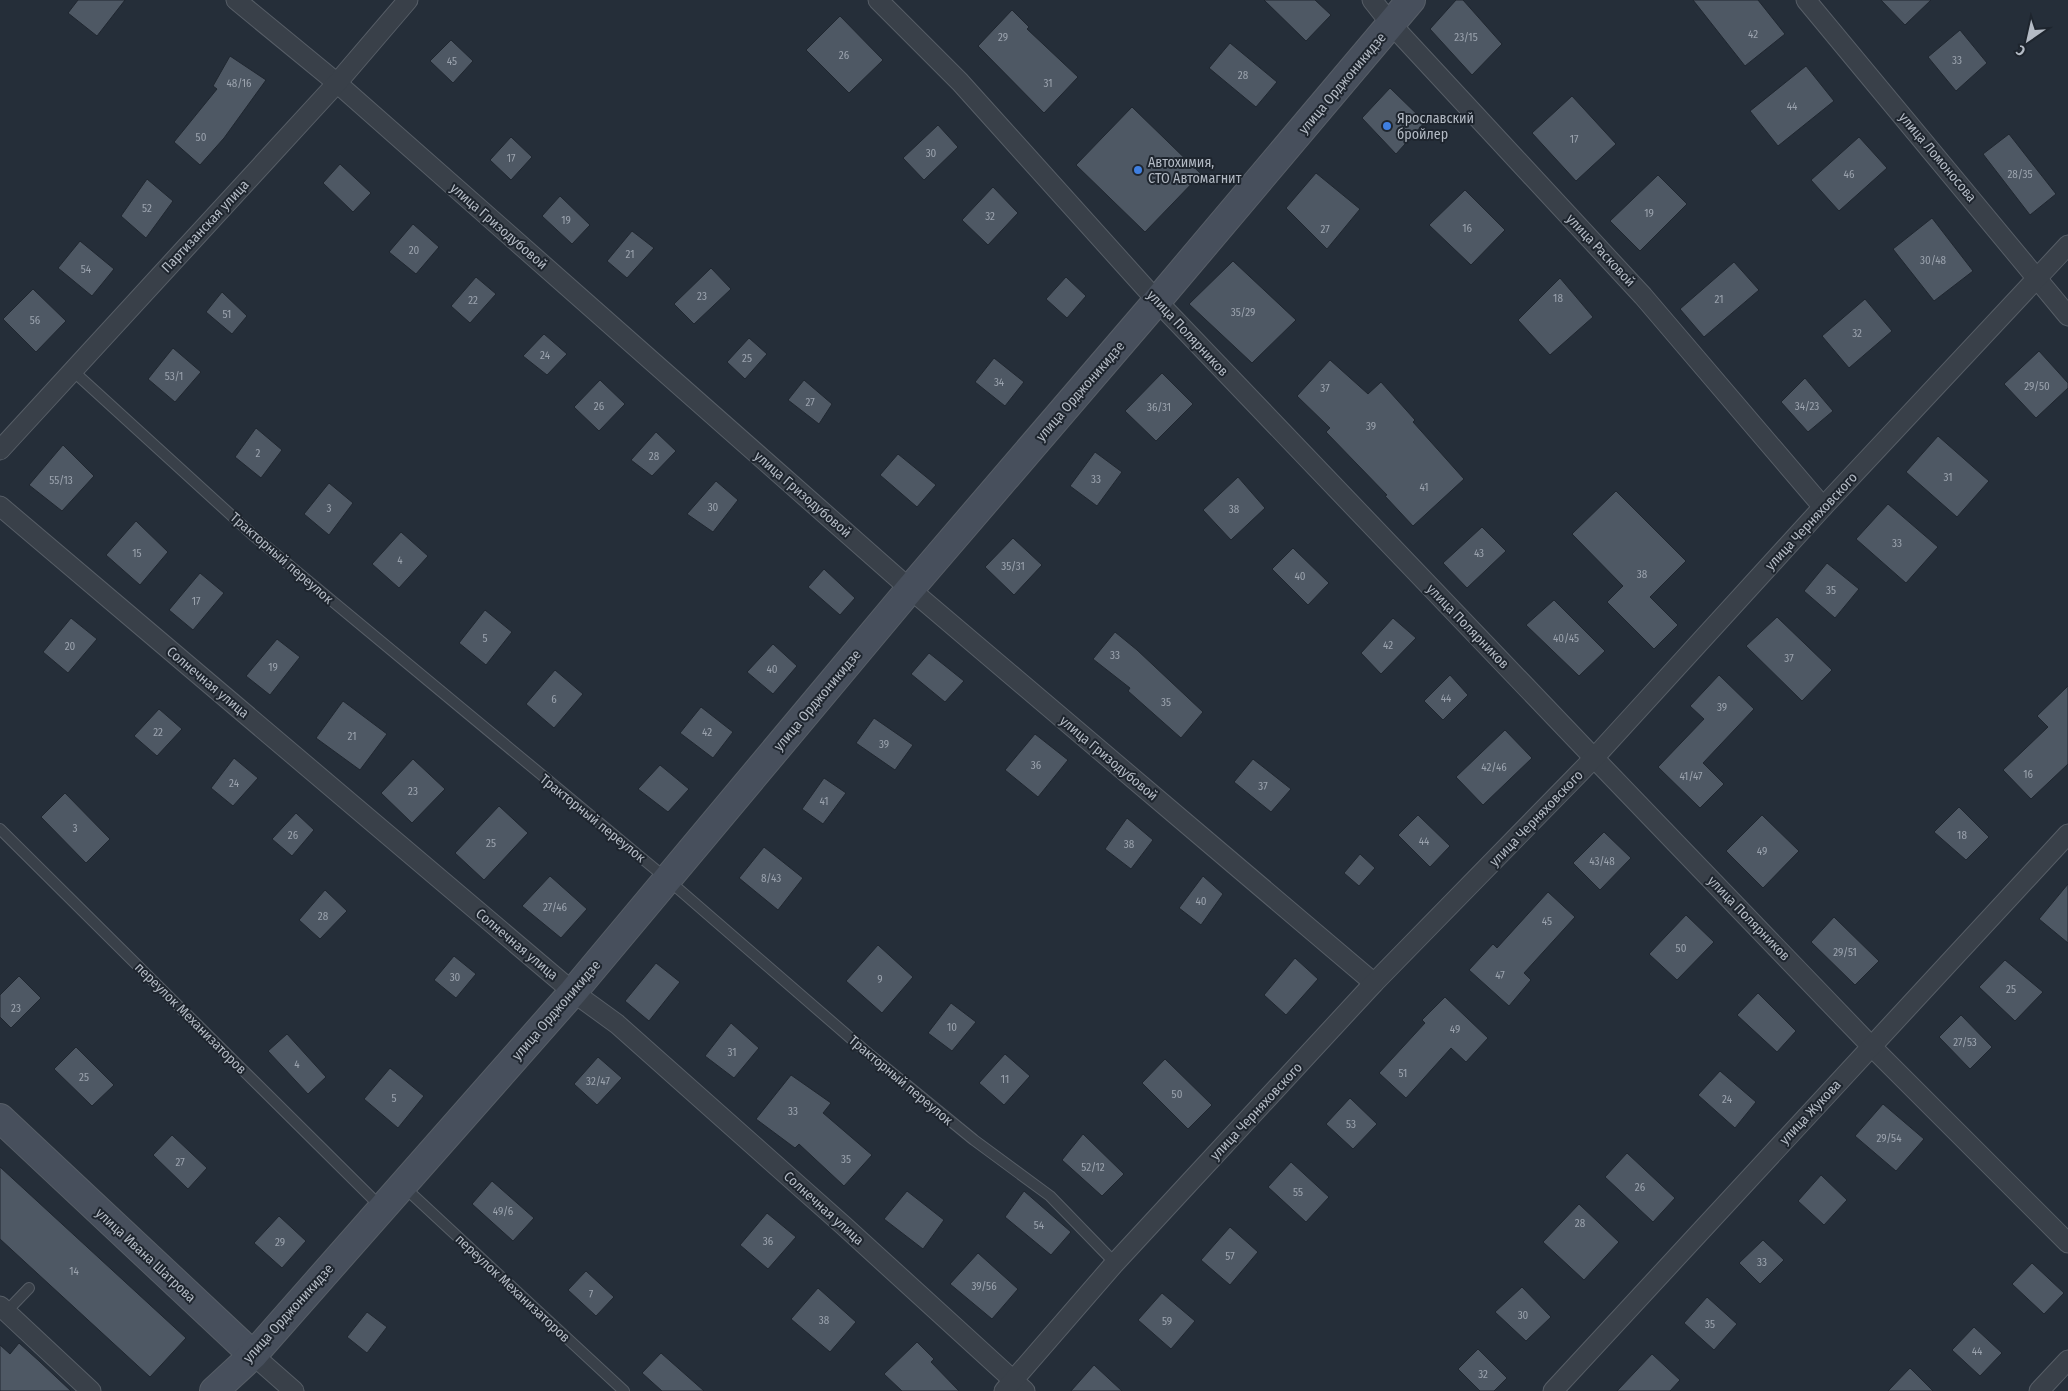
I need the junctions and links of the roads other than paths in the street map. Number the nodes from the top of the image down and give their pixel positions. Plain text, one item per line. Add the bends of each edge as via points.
1 (236, 0) edge
2 (408, 0) edge
3 (878, 0) edge
4 (1372, 0) edge
5 (1411, 0) edge
6 (1806, 0) edge
7 (1391, 24) junction
8 (337, 83) junction
9 (2068, 245) edge
10 (2038, 278) junction
11 (1157, 301) junction
12 (2068, 316) edge
13 (72, 370) junction
14 (0, 450) edge
15 (0, 506) edge
16 (1823, 508) junction
17 (910, 589) junction
18 (1594, 758) junction
19 (0, 829) edge
20 (2068, 834) edge
21 (667, 879) junction
22 (1374, 983) junction
23 (573, 992) junction
24 (1872, 1046) junction
25 (0, 1118) edge
26 (402, 1185) junction
27 (382, 1208) junction
28 (2068, 1244) edge
29 (1115, 1263) junction
30 (29, 1288) dead end
31 (2, 1312) edge
32 (253, 1355) junction
33 (2068, 1360) edge
34 (1015, 1387) edge
35 (91, 1391) edge
36 (214, 1391) edge
37 (294, 1391) edge
38 (624, 1391) edge
39 (1553, 1391) edge
40 (2039, 1391) edge

1 - 8 street, улица Гризодубовой
2 - 8 street, Партизанская улица
3 - 11 street, улица Полярников via 960,82
4 - 7 street, улица Расковой
5 - 7 main road, улица Орджоникидзе
6 - 10 street, улица Ломоносова
7 - 11 main road, улица Орджоникидзе
7 - 16 street, улица Расковой via 1643,296
8 - 13 street, Партизанская улица
8 - 17 street, улица Гризодубовой
9 - 10 street, улица Черняховского
10 - 12 street, улица Ломоносова
10 - 16 street, улица Черняховского
11 - 17 main road, улица Орджоникидзе
11 - 18 street, улица Полярников
13 - 14 street, Партизанская улица
13 - 21 lane, Тракторный переулок via 254,536
15 - 23 street, Солнечная улица
16 - 18 street, улица Черняховского
17 - 21 main road, улица Орджоникидзе
17 - 22 street, улица Гризодубовой
18 - 22 street, улица Черняховского
18 - 24 street, улица Полярников
19 - 27 lane, переулок Механизаторов
20 - 24 street, улица Жукова
21 - 23 main road, улица Орджоникидзе
21 - 29 lane, Тракторный переулок via 870,1055 974,1140 1050,1196
22 - 29 street, улица Черняховского
23 - 26 main road, улица Орджоникидзе
23 - 34 street, Солнечная улица via 617,1024 843,1224
24 - 28 street, улица Полярников
24 - 39 street, улица Жукова
25 - 32 main road, улица Ивана Шатрова
26 - 27 main road, улица Орджоникидзе
26 - 38 lane, переулок Механизаторов
27 - 32 main road, улица Орджоникидзе
29 - 34 street, улица Черняховского
30 - 31 lane
31 - 35 street
32 - 36 main road, улица Орджоникидзе
32 - 37 street, улица Ивана Шатрова
33 - 40 street

